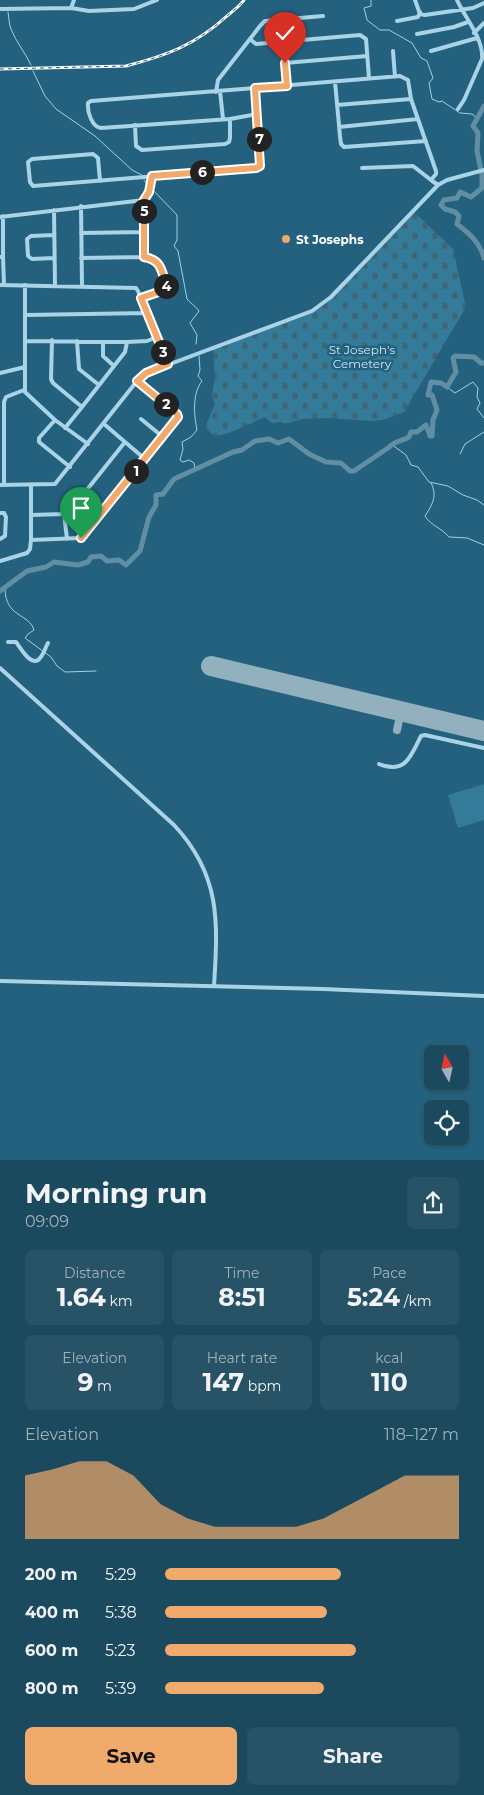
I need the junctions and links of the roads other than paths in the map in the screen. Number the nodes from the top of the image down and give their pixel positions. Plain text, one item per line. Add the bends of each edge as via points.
1 (74, 0) edge
2 (157, 0) edge
3 (416, 0) edge
4 (457, 0) edge
5 (484, 3) edge
6 (71, 8) junction
7 (0, 9) edge
8 (462, 10) junction
9 (419, 15) junction
10 (323, 16) dead end
11 (397, 21) dead end
12 (468, 22) junction
13 (484, 23) edge
14 (474, 33) junction
15 (417, 34) dead end
16 (477, 38) junction
17 (250, 39) junction
18 (283, 41) junction
19 (393, 51) dead end
20 (431, 52) dead end
21 (367, 56) junction
22 (285, 63) junction
23 (395, 77) junction
24 (370, 78) junction
25 (335, 82) junction
26 (287, 86) junction
27 (255, 88) junction
28 (218, 91) junction
29 (411, 99) junction
30 (337, 105) junction
31 (458, 108) dead end
32 (257, 114) junction
33 (230, 118) junction
34 (223, 119) junction
35 (418, 119) junction
36 (135, 125) junction
37 (339, 127) junction
38 (426, 141) junction
39 (362, 168) dead end
40 (484, 170) edge
41 (152, 176) junction
42 (431, 180) junction
43 (100, 181) junction
44 (438, 185) junction
45 (144, 200) junction
46 (81, 206) junction
47 (54, 210) junction
48 (1, 216) edge
49 (144, 232) junction
50 (81, 233) junction
51 (54, 235) junction
52 (1, 257) edge
53 (144, 257) junction
54 (54, 258) junction
55 (81, 258) junction
56 (2, 285) edge
57 (25, 285) junction
58 (55, 285) junction
59 (82, 286) junction
60 (141, 298) junction
61 (148, 313) junction
62 (25, 315) junction
63 (157, 337) junction
64 (52, 340) junction
65 (26, 341) junction
66 (77, 341) junction
67 (103, 342) junction
68 (127, 342) junction
69 (168, 364) junction
70 (114, 366) junction
71 (25, 367) junction
72 (0, 373) edge
73 (137, 381) junction
74 (99, 385) junction
75 (24, 390) junction
76 (82, 407) junction
77 (2, 410) edge
78 (141, 419) dead end
79 (55, 420) junction
80 (104, 424) junction
81 (65, 428) junction
82 (163, 437) junction
83 (125, 442) junction
84 (88, 444) junction
85 (2, 457) edge
86 (145, 459) junction
87 (70, 467) junction
88 (2, 485) edge
89 (31, 486) junction
90 (0, 513) edge
91 (64, 514) junction
92 (31, 515) junction
93 (0, 539) edge
94 (67, 539) junction
95 (31, 540) junction
96 (0, 561) edge
97 (8, 642) dead end
98 (48, 644) dead end
99 (0, 668) edge
100 (484, 748) edge
101 (379, 764) dead end
102 (0, 981) edge
103 (214, 986) junction
104 (484, 996) edge

1 - 6 street
2 - 6 street via 134,10
3 - 9 street
4 - 8 street
5 - 8 street
6 - 7 street
8 - 9 street
8 - 12 street
9 - 11 street
10 - 17 street via 266,21
12 - 14 street
12 - 15 street
13 - 14 street
14 - 16 street
16 - 20 street
16 - 31 street via 482,59
17 - 18 street via 256,44
17 - 28 street via 218,80
18 - 21 street via 360,35 366,39
18 - 22 street
19 - 23 street
21 - 22 street
21 - 24 street
22 - 26 street
23 - 24 street
23 - 29 street via 408,80
24 - 25 street
25 - 26 street
25 - 30 street
26 - 27 street
27 - 28 street
27 - 32 street
28 - 34 street
28 - 36 street via 88,103 96,128
29 - 30 street
29 - 35 street
30 - 37 street
32 - 33 street
32 - 41 street via 260,166
33 - 34 street
33 - 36 street via 230,138 226,144 142,150 136,146
34 - 36 street
35 - 37 street
35 - 38 street
37 - 38 street via 344,147
38 - 42 street via 436,171
39 - 42 street via 413,166
40 - 44 street
41 - 43 street
41 - 45 street
42 - 44 street
43 - 43 street via 33,186 28,162 93,154 98,158
44 - 69 street via 320,306
45 - 46 street
45 - 49 street
46 - 47 street
46 - 50 street
47 - 48 street
47 - 51 street
48 - 52 street
49 - 50 street
49 - 53 street
50 - 55 street
51 - 54 street
51 - 54 street via 27,239 30,258
52 - 56 street
53 - 55 street
53 - 60 street via 158,261 166,284 164,290
54 - 58 street
55 - 59 street
56 - 57 street
57 - 58 street
57 - 62 street
58 - 59 street
59 - 60 street via 133,287
60 - 61 street
61 - 62 street
61 - 63 street
62 - 65 street
63 - 68 street
63 - 69 street
64 - 65 street
64 - 66 street
64 - 76 street via 52,383
65 - 71 street
66 - 67 street
66 - 74 street via 79,369
67 - 68 street
67 - 70 street via 104,356
68 - 70 street via 125,352
69 - 73 street via 146,373
70 - 74 street
71 - 72 street
71 - 75 street
73 - 80 street
73 - 82 street via 178,414
74 - 76 street
75 - 77 street via 6,397
75 - 79 street
76 - 81 street
77 - 85 street
78 - 82 street
79 - 81 street
79 - 87 street via 38,441
80 - 83 street
80 - 84 street
81 - 84 street
82 - 86 street
83 - 86 street
83 - 91 street via 70,511
84 - 87 street
85 - 88 street
86 - 94 street via 81,538
87 - 89 street via 55,484
88 - 89 street
89 - 92 street
90 - 93 street via 6,517 5,536
91 - 92 street
91 - 94 street
92 - 95 street
94 - 95 street
95 - 96 street via 27,553
97 - 98 street via 16,642 31,660 37,661
99 - 103 street via 174,825 192,846 209,878 214,906 217,944
100 - 101 street via 425,734 407,761 397,766
102 - 103 street
103 - 104 street

